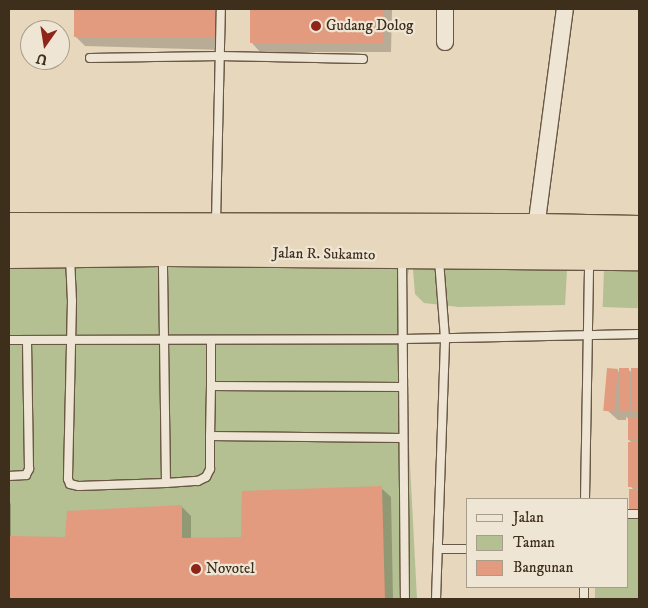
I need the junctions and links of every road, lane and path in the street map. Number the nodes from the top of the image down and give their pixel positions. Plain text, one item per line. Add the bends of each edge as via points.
1 (221, 9) edge
2 (445, 9) edge
3 (565, 9) edge
4 (445, 42) dead end
5 (220, 56) junction
6 (90, 58) dead end
7 (363, 59) dead end
8 (9, 227) edge
9 (216, 227) junction
10 (536, 228) junction
11 (639, 230) edge
12 (69, 252) junction
13 (163, 252) junction
14 (9, 254) edge
15 (402, 255) junction
16 (438, 255) junction
17 (589, 255) junction
18 (639, 256) edge
19 (587, 334) junction
20 (639, 334) edge
21 (445, 338) junction
22 (403, 339) junction
23 (9, 340) edge
24 (27, 340) junction
25 (71, 340) junction
26 (211, 340) junction
27 (164, 341) junction
28 (210, 386) junction
29 (402, 387) junction
30 (210, 436) junction
31 (402, 438) junction
32 (9, 476) edge
33 (166, 483) junction
34 (585, 498) edge
35 (438, 548) junction
36 (466, 549) edge
37 (405, 599) edge
38 (436, 599) edge

1 - 5 lane
2 - 4 street
3 - 10 street
5 - 6 lane
5 - 7 lane
5 - 9 lane
8 - 9 highway, Jalan R. Sukamto
9 - 10 highway, Jalan R. Sukamto
10 - 11 highway, Jalan R. Sukamto
12 - 13 highway, Jalan R. Sukamto
12 - 14 highway, Jalan R. Sukamto
12 - 25 lane
13 - 15 highway, Jalan R. Sukamto
13 - 27 lane
15 - 16 highway, Jalan R. Sukamto
15 - 22 lane
16 - 17 highway, Jalan R. Sukamto
16 - 21 lane
17 - 18 highway, Jalan R. Sukamto
17 - 19 lane
19 - 20 lane
19 - 21 lane
19 - 34 lane
21 - 22 lane
21 - 35 lane
22 - 26 lane
22 - 29 lane
23 - 24 lane
24 - 25 lane
24 - 32 lane via 29,468 26,475
25 - 27 lane
25 - 33 lane via 70,484
26 - 27 lane
26 - 28 lane
27 - 33 lane
28 - 29 lane
28 - 30 lane
29 - 31 lane
30 - 31 lane
30 - 33 lane via 210,469 206,477 198,481
31 - 37 lane
35 - 36 lane
35 - 38 lane

